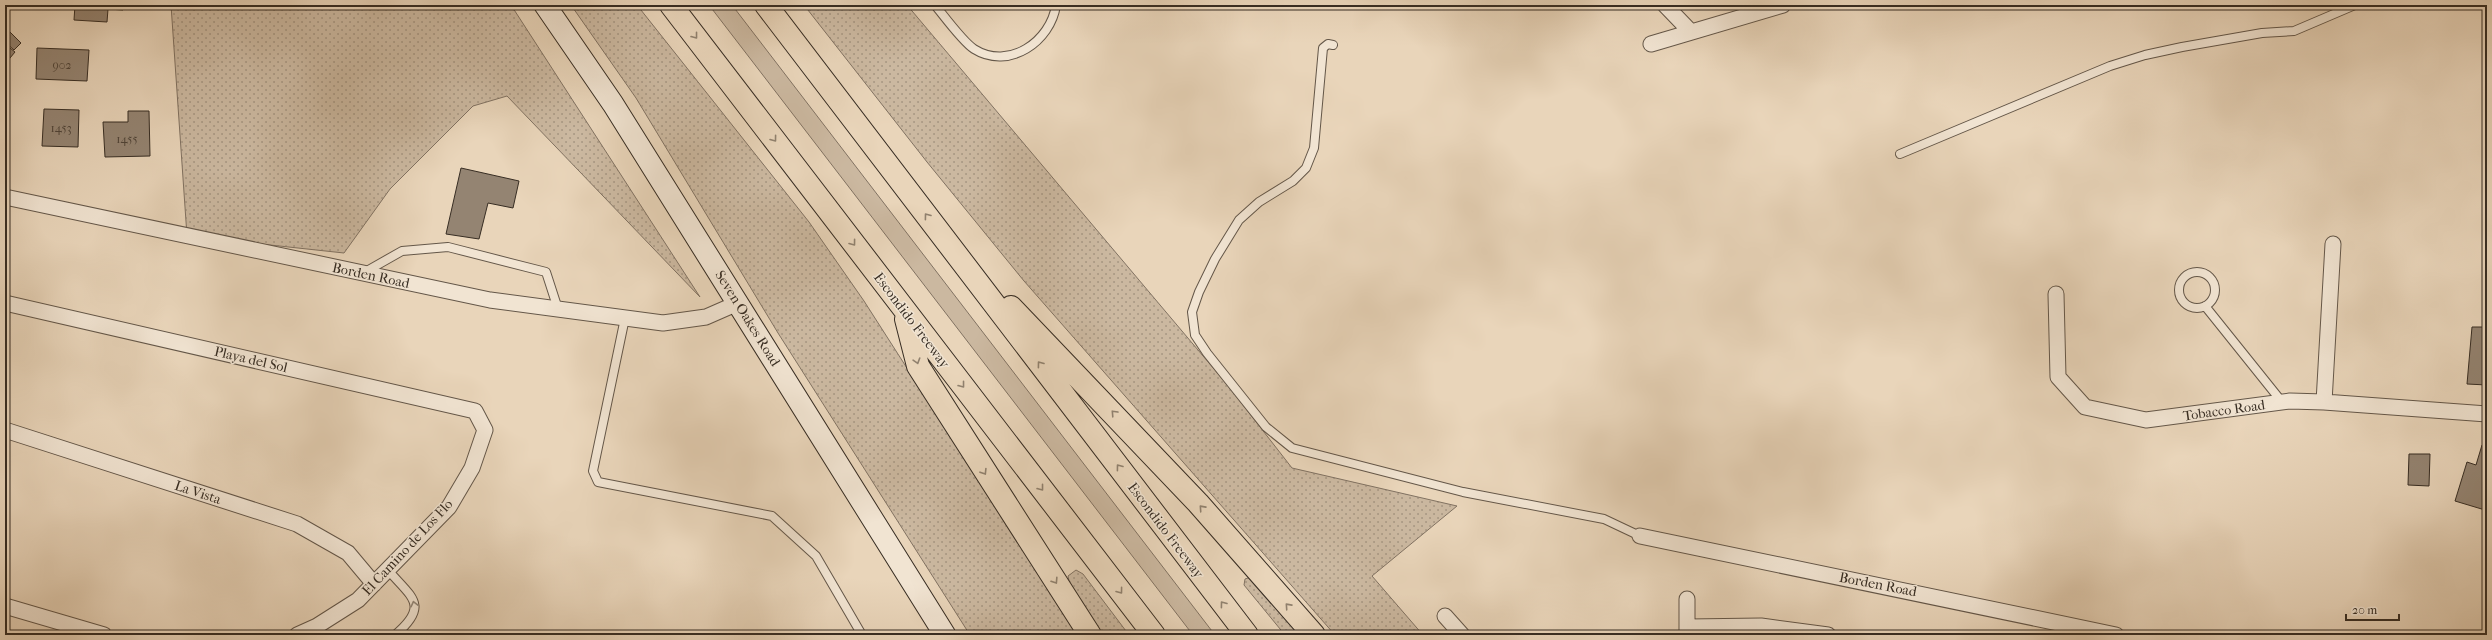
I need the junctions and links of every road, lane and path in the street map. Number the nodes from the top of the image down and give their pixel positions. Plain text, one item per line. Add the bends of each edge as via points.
1 (545, 5) edge
2 (671, 5) edge
3 (766, 5) edge
4 (935, 5) edge
5 (1056, 5) edge
6 (1665, 5) edge
7 (1783, 5) edge
8 (2355, 5) edge
9 (1691, 32) junction
10 (1333, 44) dead end
11 (1651, 44) dead end
12 (1900, 154) dead end
13 (5, 197) edge
14 (944, 238) junction
15 (2333, 244) dead end
16 (363, 273) junction
17 (2056, 294) dead end
18 (5, 302) edge
19 (738, 303) junction
20 (2205, 306) junction
21 (558, 309) junction
22 (904, 310) junction
23 (625, 318) junction
24 (2282, 402) junction
25 (2324, 402) junction
26 (2487, 414) edge
27 (5, 430) edge
28 (484, 430) joint
29 (1640, 536) joint
30 (388, 570) junction
31 (374, 584) junction
32 (1687, 599) dead end
33 (5, 606) edge
34 (1445, 616) dead end
35 (1688, 631) edge
36 (104, 635) edge
37 (297, 635) edge
38 (395, 635) edge
39 (862, 635) edge
40 (945, 635) edge
41 (1090, 635) edge
42 (1154, 635) edge
43 (1247, 635) edge
44 (1314, 635) edge
45 (1462, 635) edge
46 (1828, 635) edge
47 (2116, 635) edge

1 - 19 street, Seven Oakes Road via 613,104
2 -> 22 highway, Escondido Freeway
14 -> 3 highway, Escondido Freeway
4 - 5 lane via 974,48 993,56 1009,57 1029,48 1046,32
6 - 9 street
7 - 9 street
8 - 12 lane via 2294,31 2262,33 2189,46 2145,55 2110,66
9 - 11 street
10 - 29 lane via 1322,48 1314,148 1306,168 1293,181 1259,202 1240,220 1215,259 1199,292 1192,312 1195,335 1266,427 1292,448 1463,492 1604,519
13 - 16 street, Borden Road
43 -> 14 highway, Escondido Freeway
44 -> 14 highway via 1155,457
15 - 25 street
16 - 21 street, Borden Road via 490,300
16 - 21 lane via 402,251 448,247 546,272
17 - 24 street, Tobacco Road via 2058,377 2085,407 2146,420
18 - 28 street, Playa del Sol via 475,411
19 - 23 street, Borden Road via 706,317 663,323
19 - 40 street, Seven Oakes Road
20 - 20 lane via 2213,298 2214,286 2208,276 2197,272 2191,273 2179,286 2180,297 2193,308
20 - 24 lane
21 - 23 street, Borden Road
22 -> 41 highway via 918,366
22 -> 42 highway, Escondido Freeway
23 - 39 lane via 593,471 598,482 772,516 816,556
24 - 25 street, Tobacco Road
25 - 26 street, Tobacco Road
27 - 31 street, La Vista via 297,524 348,553
28 - 30 street, El Camino de Los Flo via 472,468 449,507
29 - 47 street, Borden Road
30 - 31 street, El Camino de Los Flo
38 -> 30 lane via 413,615 416,604
31 - 37 street, El Camino de Los Flo via 358,600 317,626
32 - 35 street
33 - 36 street
34 - 45 street
35 - 46 street via 1761,626

